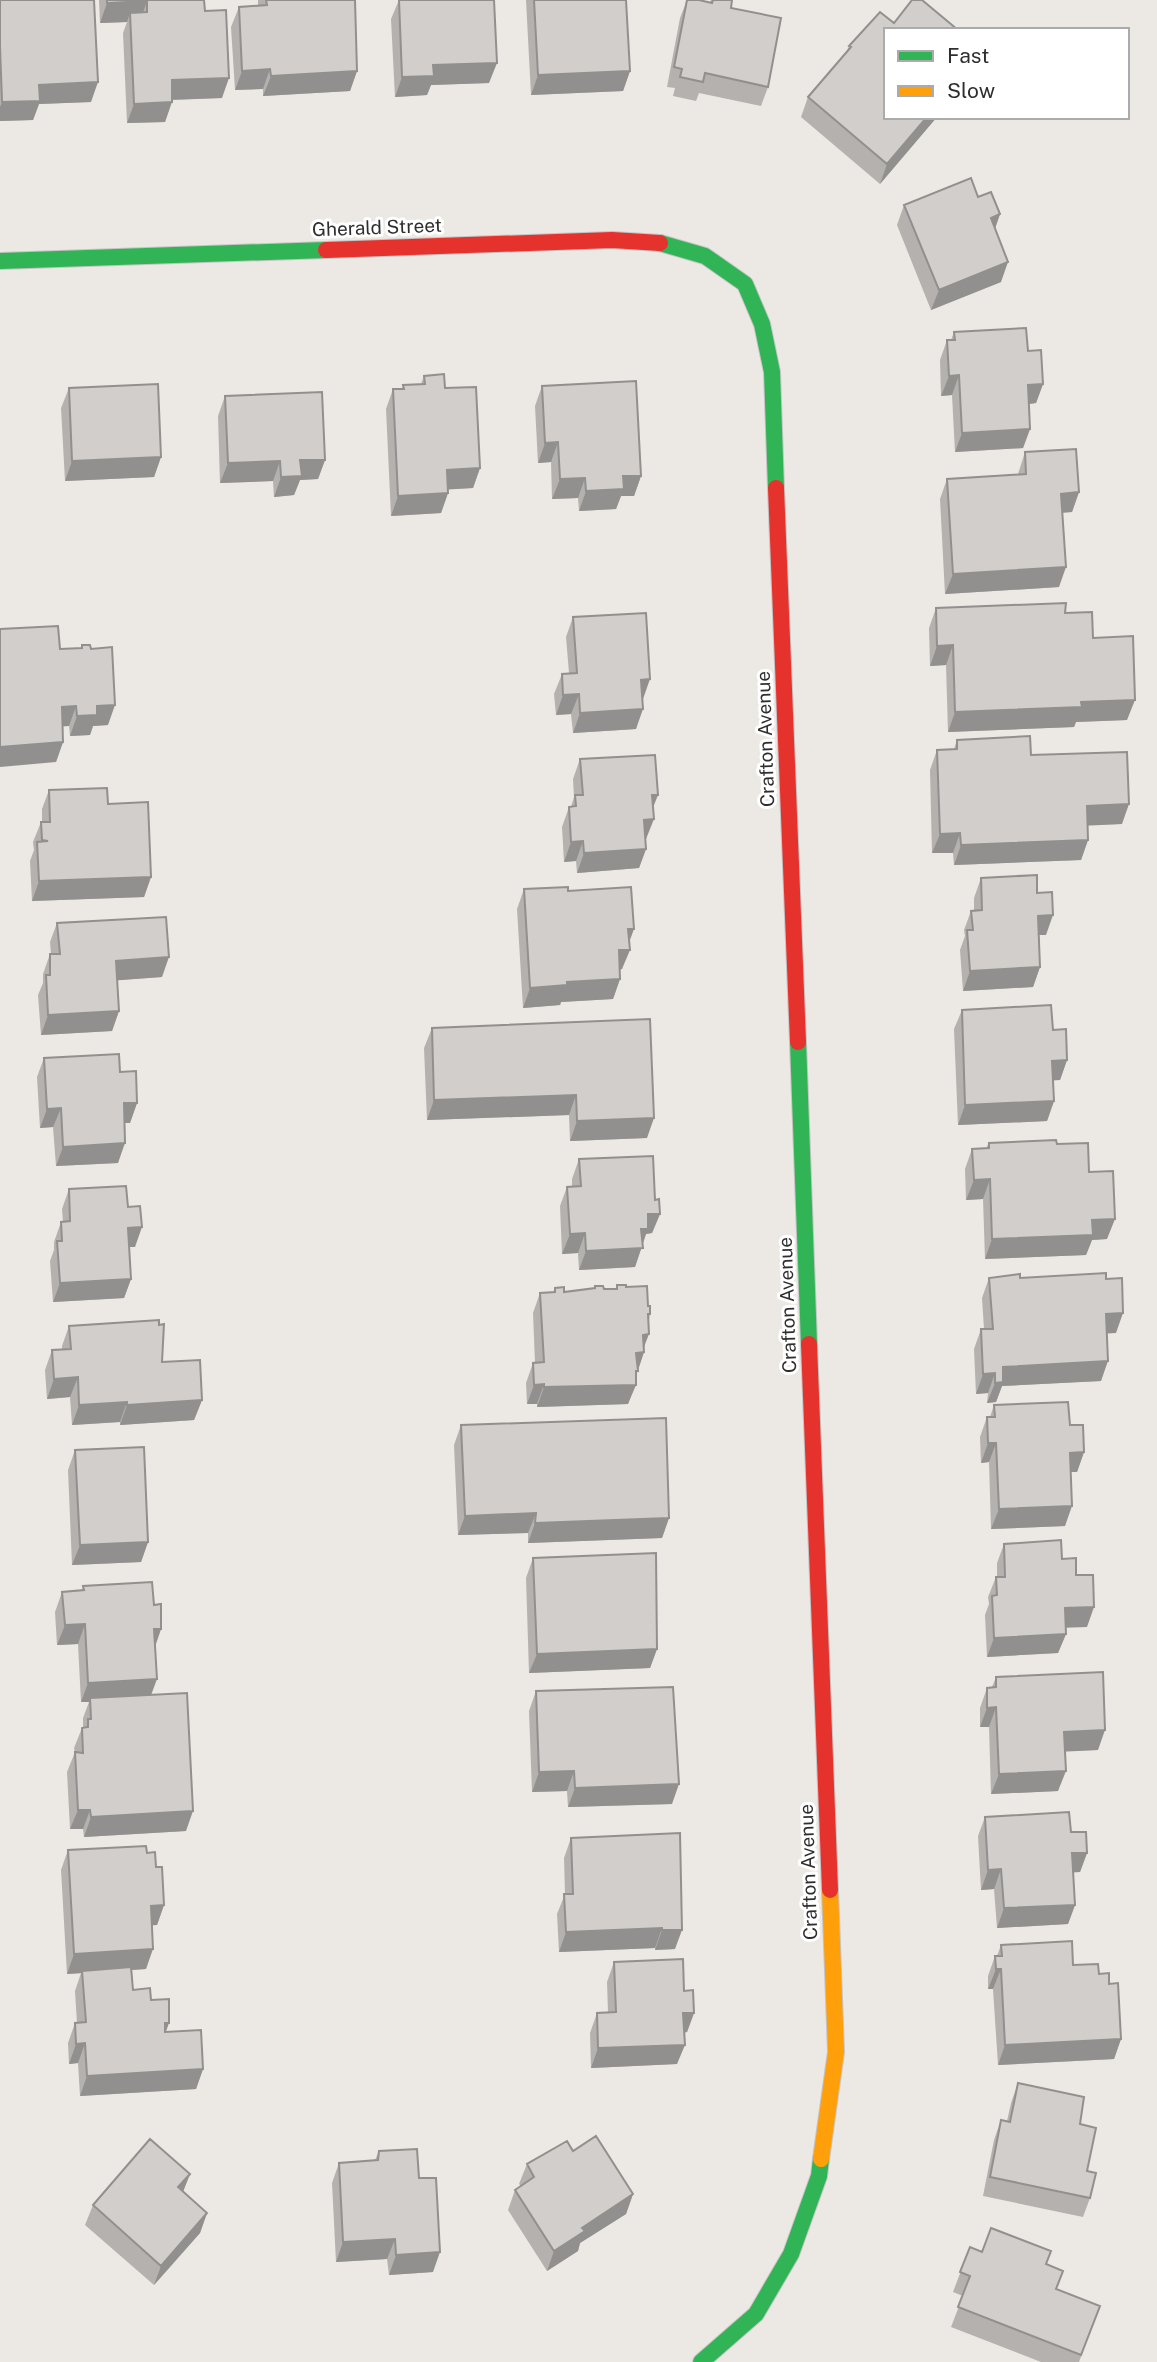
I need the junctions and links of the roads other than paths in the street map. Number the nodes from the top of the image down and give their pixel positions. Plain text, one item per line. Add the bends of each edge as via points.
1 (0, 261) edge
2 (745, 284) joint
3 (701, 2362) edge

1 - 2 street, Gherald Street via 612,240 662,243 705,257
2 - 3 street, Crafton Avenue via 762,324 772,372 836,2052 819,2176 791,2254 756,2314

